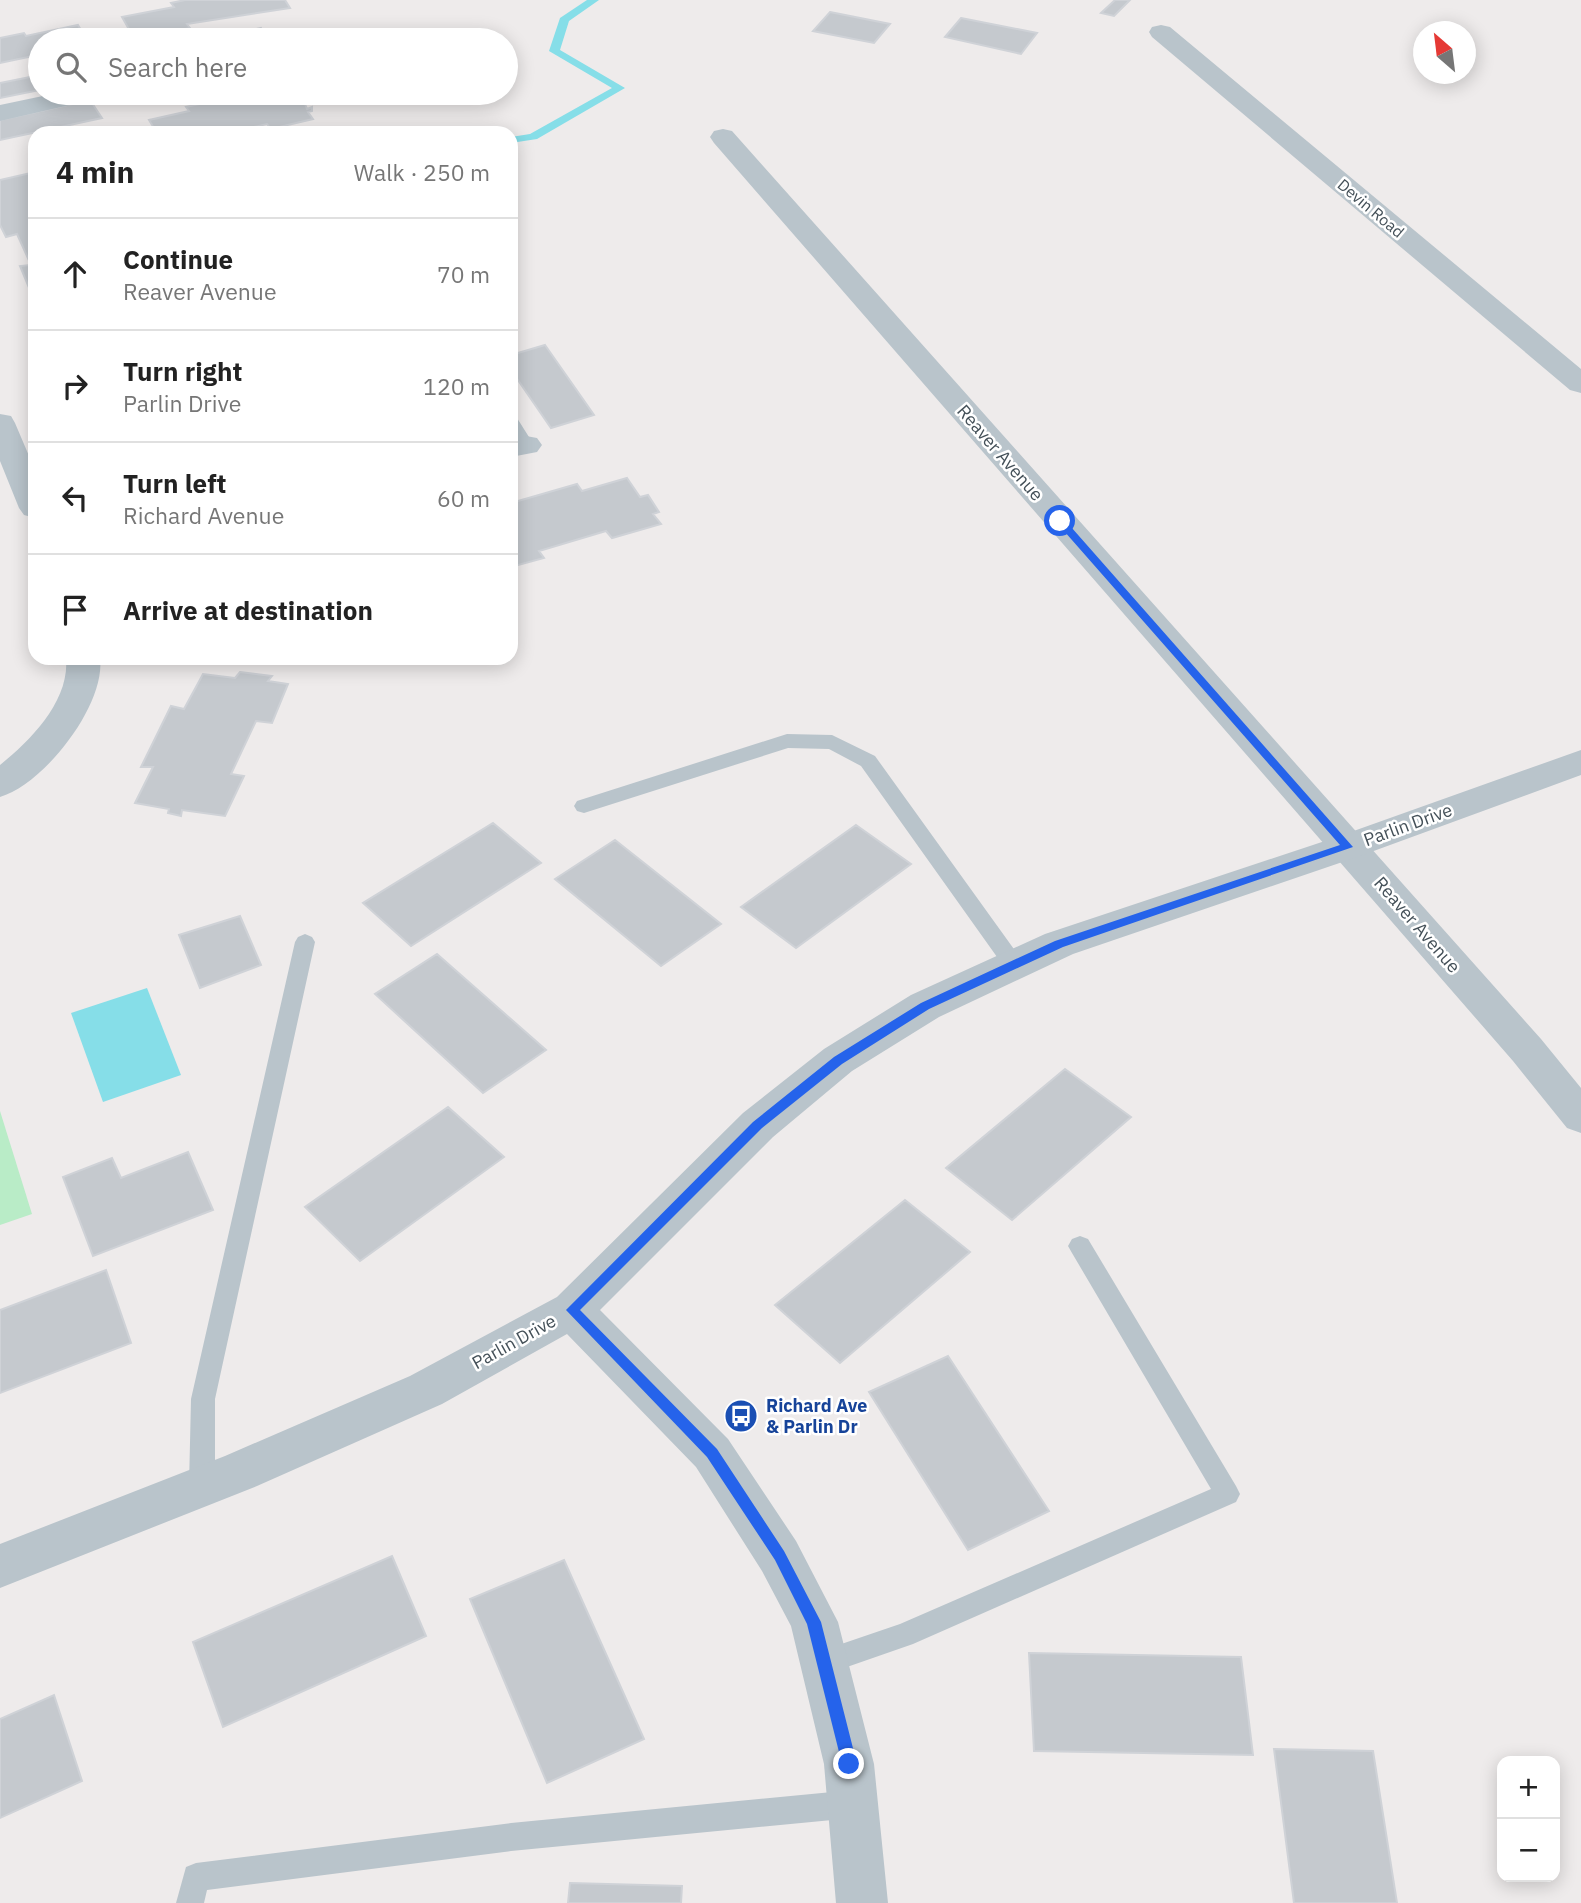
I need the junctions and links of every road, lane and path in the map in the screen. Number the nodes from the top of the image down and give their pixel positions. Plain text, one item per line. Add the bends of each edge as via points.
1 (1161, 32) dead end
2 (36, 105) edge
3 (0, 113) edge
4 (723, 137) dead end
5 (1581, 384) edge
6 (0, 423) edge
7 (28, 491) edge
8 (84, 665) edge
9 (1581, 762) edge
10 (0, 784) edge
11 (584, 806) dead end
12 (1348, 847) junction
13 (306, 942) dead end
14 (1014, 965) junction
15 (1581, 1117) edge
16 (1080, 1246) dead end
17 (572, 1310) junction
18 (202, 1486) junction
19 (0, 1566) edge
20 (824, 1662) junction
21 (853, 1804) junction
22 (190, 1903) edge
23 (862, 1903) edge

1 - 5 street, Devin Road
2 - 3 street
4 - 12 street, Reaver Avenue
6 - 7 street
8 - 10 street via 71,710 40,753
9 - 12 street, Parlin Drive
11 - 14 lane via 787,741 832,742 868,761
12 - 14 street, Parlin Drive via 1059,944
12 - 15 street, Reaver Avenue
13 - 18 lane via 203,1399
14 - 17 street, Parlin Drive via 925,1006 838,1060 758,1125
16 - 20 lane via 1227,1494 904,1635
17 - 18 street, Parlin Drive via 426,1390
17 - 20 street via 712,1453 779,1556 814,1622
18 - 19 street, Parlin Drive
20 - 21 street via 849,1764
21 - 22 lane via 512,1837 196,1877
21 - 23 street

